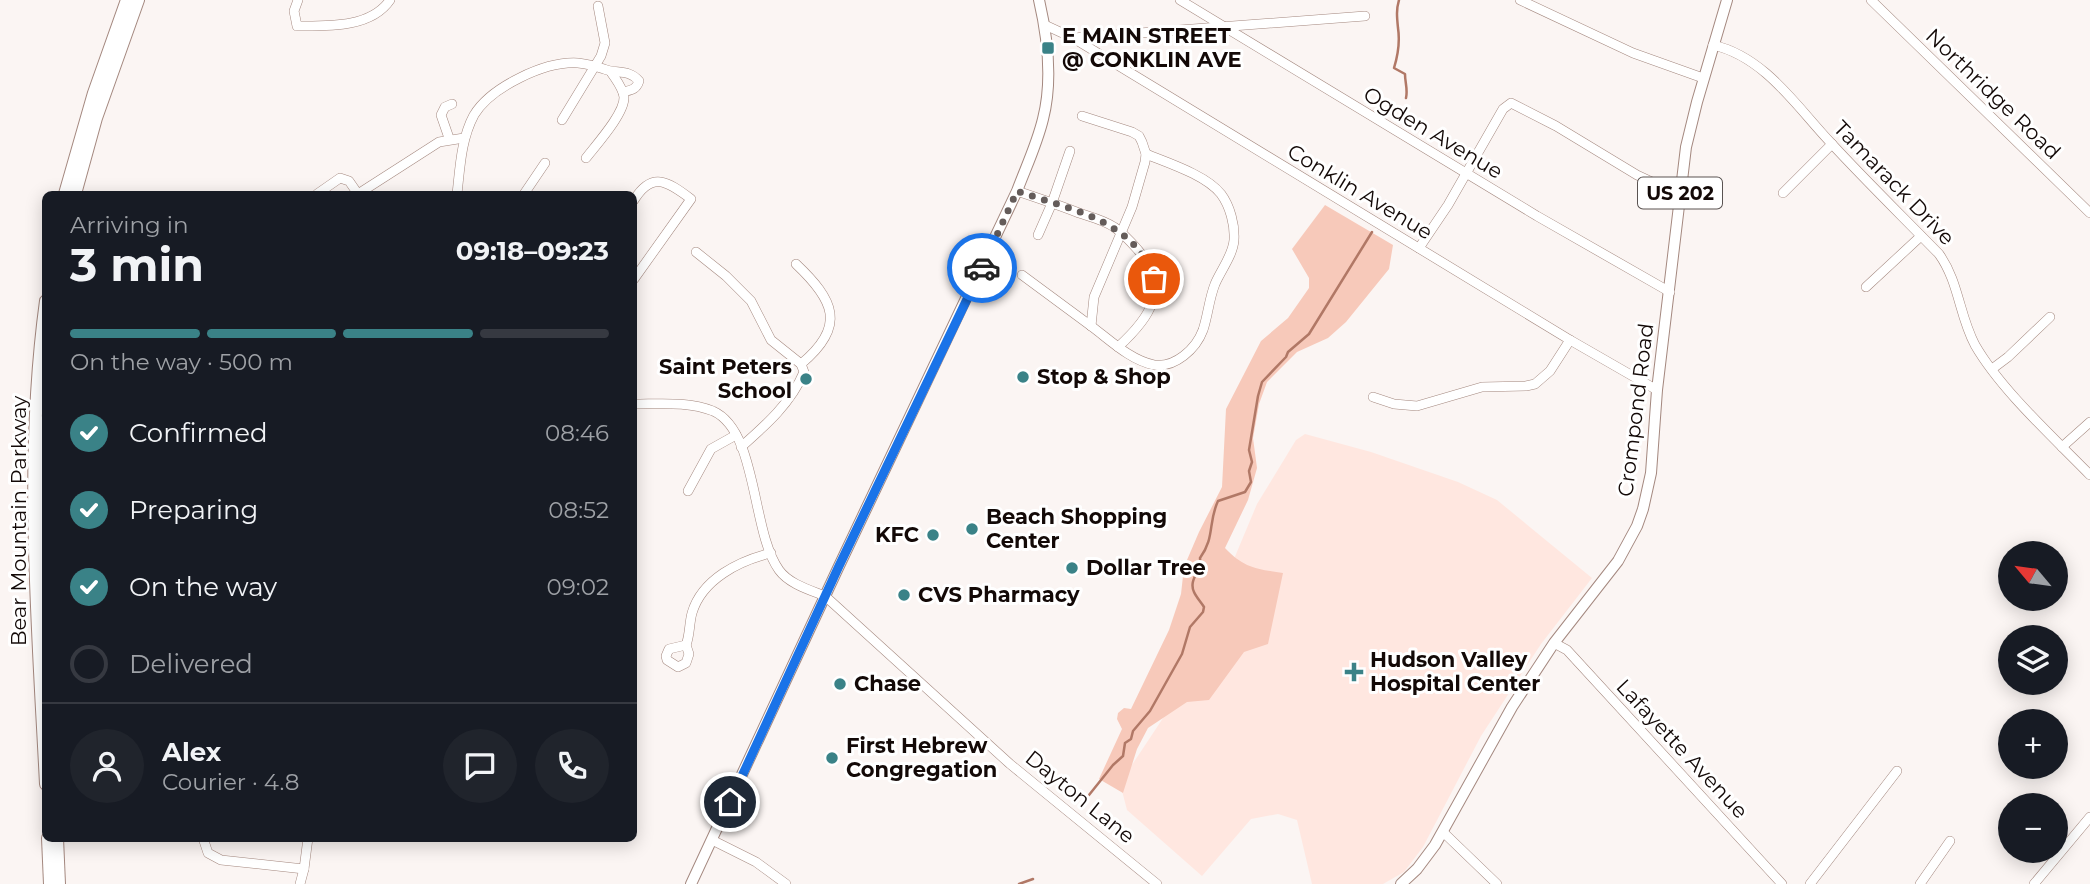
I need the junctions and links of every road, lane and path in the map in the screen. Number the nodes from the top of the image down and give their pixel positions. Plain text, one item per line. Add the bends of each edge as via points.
1 (127, 0) edge
2 (138, 0) edge
3 (298, 0) edge
4 (390, 0) edge
5 (1039, 0) edge
6 (1180, 0) edge
7 (1520, 0) edge
8 (1727, 0) edge
9 (1871, 0) edge
10 (598, 6) dead end
11 (1364, 16) dead end
12 (1045, 25) junction
13 (1222, 27) junction
14 (1073, 38) junction
15 (1713, 45) junction
16 (594, 66) junction
17 (611, 72) junction
18 (1703, 78) junction
19 (622, 92) junction
20 (453, 104) dead end
21 (1082, 116) dead end
22 (562, 120) dead end
23 (449, 138) junction
24 (464, 138) junction
25 (1832, 144) junction
26 (1070, 151) dead end
27 (1146, 154) junction
28 (586, 158) dead end
29 (545, 163) dead end
30 (1466, 172) junction
31 (66, 191) edge
32 (76, 191) edge
33 (321, 191) edge
34 (356, 191) edge
35 (363, 191) edge
36 (457, 191) edge
37 (526, 191) edge
38 (1017, 191) junction
39 (1783, 194) dead end
40 (637, 195) edge
41 (1680, 195) junction
42 (1052, 203) junction
43 (2090, 213) edge
44 (1120, 232) junction
45 (1038, 235) dead end
46 (1921, 236) junction
47 (1419, 248) junction
48 (696, 252) dead end
49 (796, 264) dead end
50 (1022, 275) dead end
51 (637, 276) edge
52 (1866, 287) dead end
53 (1670, 292) junction
54 (2050, 317) dead end
55 (1091, 326) junction
56 (1570, 340) junction
57 (42, 343) edge
58 (1118, 346) junction
59 (800, 364) junction
60 (1992, 369) junction
61 (1657, 390) junction
62 (1373, 397) dead end
63 (637, 404) edge
64 (2090, 422) edge
65 (736, 435) junction
66 (741, 447) junction
67 (2063, 447) junction
68 (2090, 475) edge
69 (688, 491) dead end
70 (771, 553) junction
71 (825, 597) junction
72 (1554, 643) junction
73 (686, 645) dead end
74 (42, 702) edge
75 (1897, 771) dead end
76 (2090, 817) edge
77 (1443, 832) junction
78 (712, 840) junction
79 (1950, 841) dead end
80 (48, 842) edge
81 (57, 842) edge
82 (204, 842) edge
83 (307, 842) edge
84 (304, 869) junction
85 (50, 884) edge
86 (60, 884) edge
87 (300, 884) edge
88 (691, 884) edge
89 (786, 884) edge
90 (1157, 884) edge
91 (1401, 884) edge
92 (1497, 884) edge
93 (1782, 884) edge
94 (1810, 884) edge
95 (1920, 884) edge
96 (2034, 884) edge

1 - 31 highway
2 - 32 highway
3 - 4 street via 294,11 297,26 369,18 383,11
5 - 12 main road
6 - 13 street, Ogden Avenue
7 - 18 street via 1633,53
8 - 15 main road, Crompond Road / US 202
9 - 43 street, Northridge Road
10 - 16 street via 605,43
11 - 13 street
12 - 14 street, Conklin Avenue
12 - 38 main road via 1049,70 1044,116
13 - 14 street
13 - 30 street, Ogden Avenue
14 - 47 street, Conklin Avenue
15 - 18 main road, Crompond Road / US 202
15 - 25 street, Tamarack Drive via 1762,69
16 - 17 street
16 - 22 street
16 - 24 street via 560,64 511,83 482,105
17 - 19 street
17 - 19 street via 621,71 639,80 635,89
18 - 41 main road, Crompond Road / US 202
19 - 28 street via 621,108
20 - 23 street via 441,115
21 - 27 street via 1139,136
23 - 24 street
23 - 35 street
24 - 36 street
25 - 39 street
25 - 46 street, Tamarack Drive
26 - 42 street
27 - 44 street via 1137,193
27 - 58 street via 1196,176 1219,192 1229,211 1234,244 1214,288 1203,330 1189,352 1158,365 1143,362
29 - 37 street
30 - 41 street via 1511,103
30 - 47 street
30 - 53 street, Ogden Avenue
33 - 34 street via 340,178
38 - 42 street
38 - 71 main road
40 - 51 street via 654,181 663,181 691,199
41 - 53 main road, Crompond Road / US 202
42 - 44 street
42 - 45 street
44 - 55 street via 1094,297
44 - 58 street via 1148,264 1155,287 1148,313
46 - 52 street
46 - 60 street, Tamarack Drive via 1949,268 1967,329
47 - 56 street, Conklin Avenue
48 - 59 street via 751,301 771,340
49 - 59 street via 821,291 830,310 825,336
50 - 55 street
53 - 61 main road, Crompond Road / US 202
54 - 60 street
55 - 58 street
56 - 61 street, Conklin Avenue
56 - 62 street via 1550,371 1535,384 1482,387 1417,406
57 - 74 highway, Bear Mountain Parkway via 34,486
59 - 66 street via 804,372 790,396
60 - 67 street, Tamarack Drive
61 - 72 main road, Crompond Road / US 202 via 1651,474 1637,526 1608,576
63 - 65 street via 701,407 726,419
64 - 67 street
65 - 66 street, Dayton Lane
65 - 69 street via 711,449
66 - 70 street, Dayton Lane
67 - 68 street, Tamarack Drive
70 - 71 street, Dayton Lane via 784,575
70 - 73 street via 732,568 705,588 691,615
71 - 78 main road
71 - 90 street, Dayton Lane via 1010,764
72 - 77 main road, Crompond Road / US 202 via 1491,741
72 - 93 street, Lafayette Avenue via 1567,650
75 - 94 street
76 - 96 street
77 - 91 main road, Crompond Road / US 202 via 1427,858
77 - 92 street
78 - 88 main road
78 - 89 street via 756,862
79 - 95 street
80 - 85 highway
81 - 86 highway
82 - 84 street via 208,853 221,860
83 - 84 street
84 - 87 street

